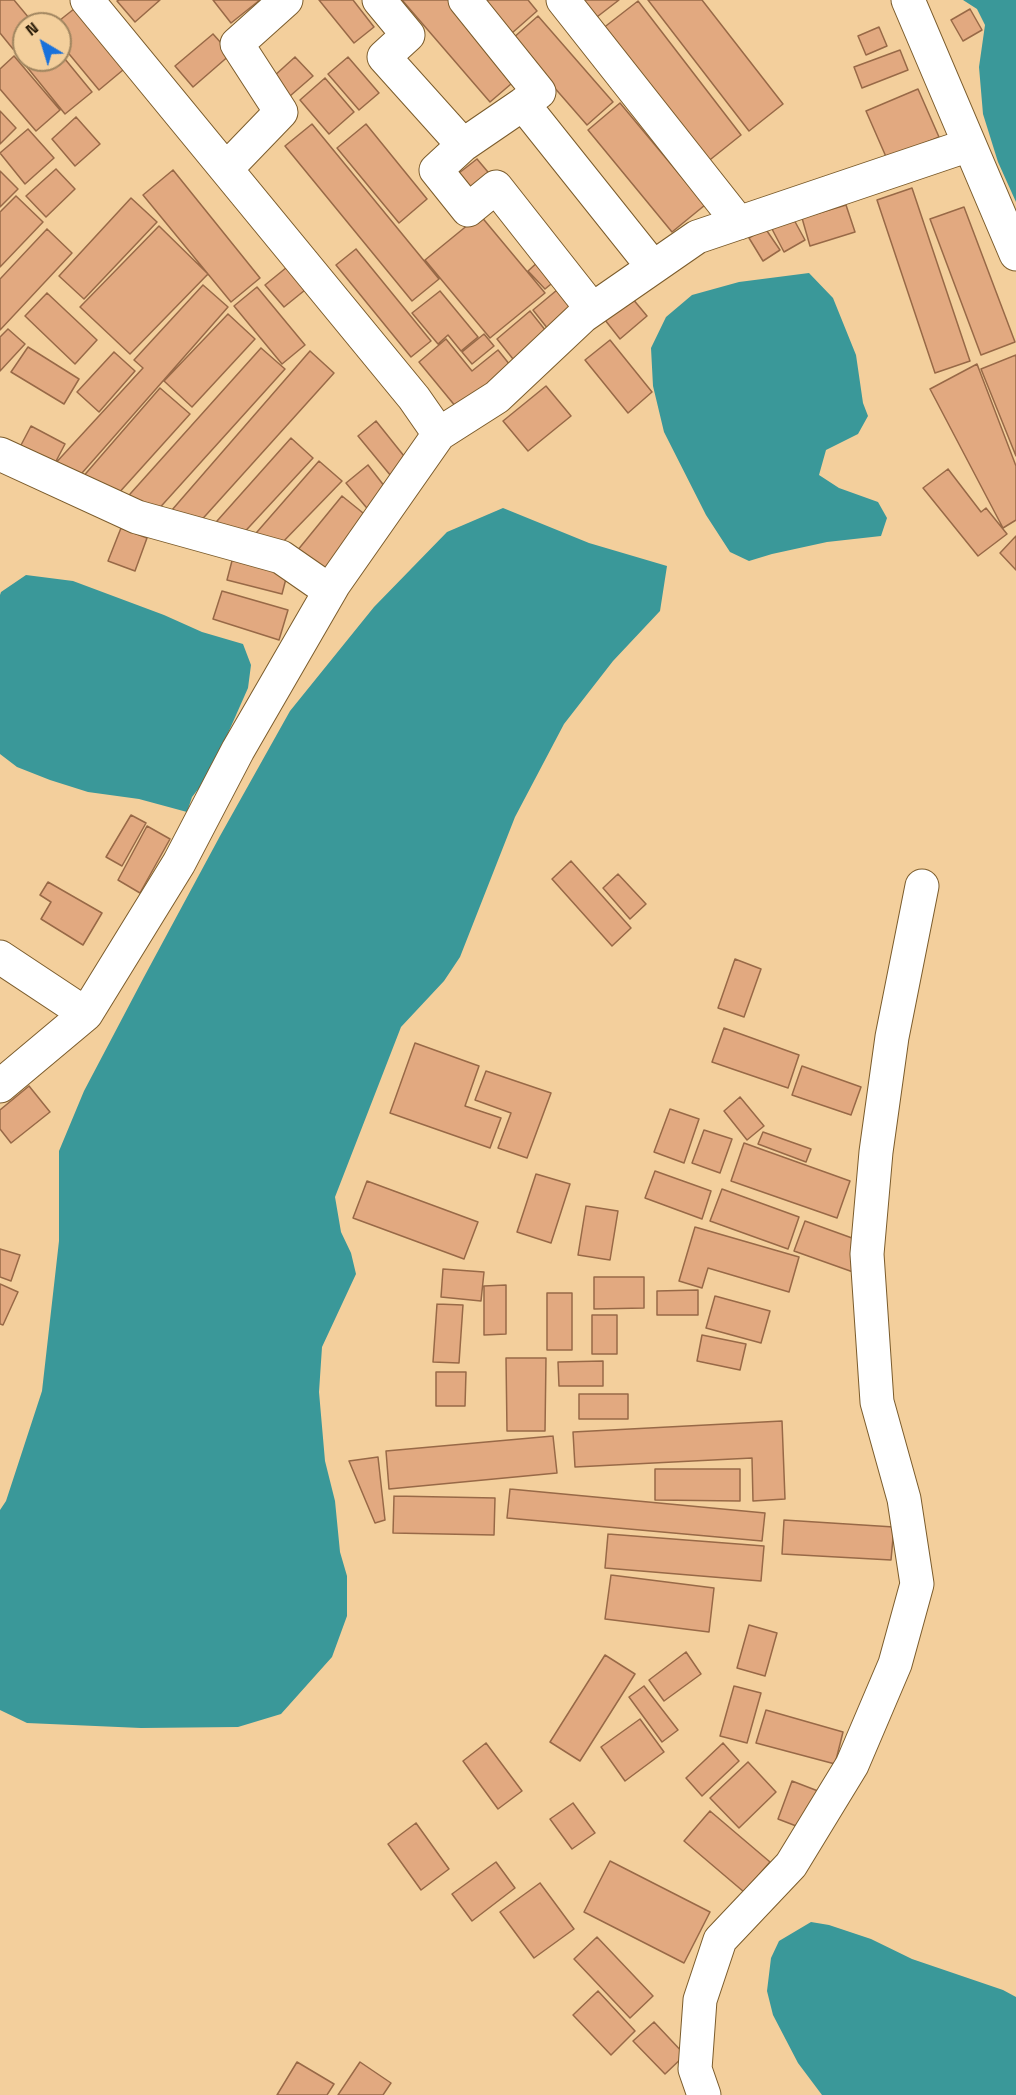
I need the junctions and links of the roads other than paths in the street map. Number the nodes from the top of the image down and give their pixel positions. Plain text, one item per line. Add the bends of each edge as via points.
1 (87, 0) edge
2 (286, 0) edge
3 (379, 0) edge
4 (465, 0) edge
5 (563, 0) edge
6 (908, 0) edge
7 (523, 104) junction
8 (463, 145) junction
9 (969, 145) junction
10 (227, 168) junction
11 (739, 223) junction
12 (1016, 254) edge
13 (653, 267) junction
14 (592, 309) junction
15 (439, 434) junction
16 (0, 454) edge
17 (330, 591) junction
18 (922, 886) dead end
19 (0, 957) edge
20 (86, 1014) junction
21 (0, 1086) edge
22 (704, 2095) edge

1 - 10 street
2 - 10 street via 237,44 281,112
3 - 8 street via 408,35 384,57
4 - 7 street via 539,92
5 - 11 street
6 - 9 street
7 - 8 street
7 - 13 street
8 - 14 street via 436,170 468,210 495,187
9 - 11 street
9 - 12 street
10 - 15 street
11 - 13 street via 697,237
13 - 14 street
14 - 15 street via 497,397
15 - 17 street
16 - 17 street via 137,517 280,557
17 - 20 street via 238,750 179,863
18 - 22 street via 892,1036 867,1254 876,1402 904,1499 917,1584 895,1664 852,1765 790,1864 720,1940 700,2000 694,2069
19 - 20 street
20 - 21 street

